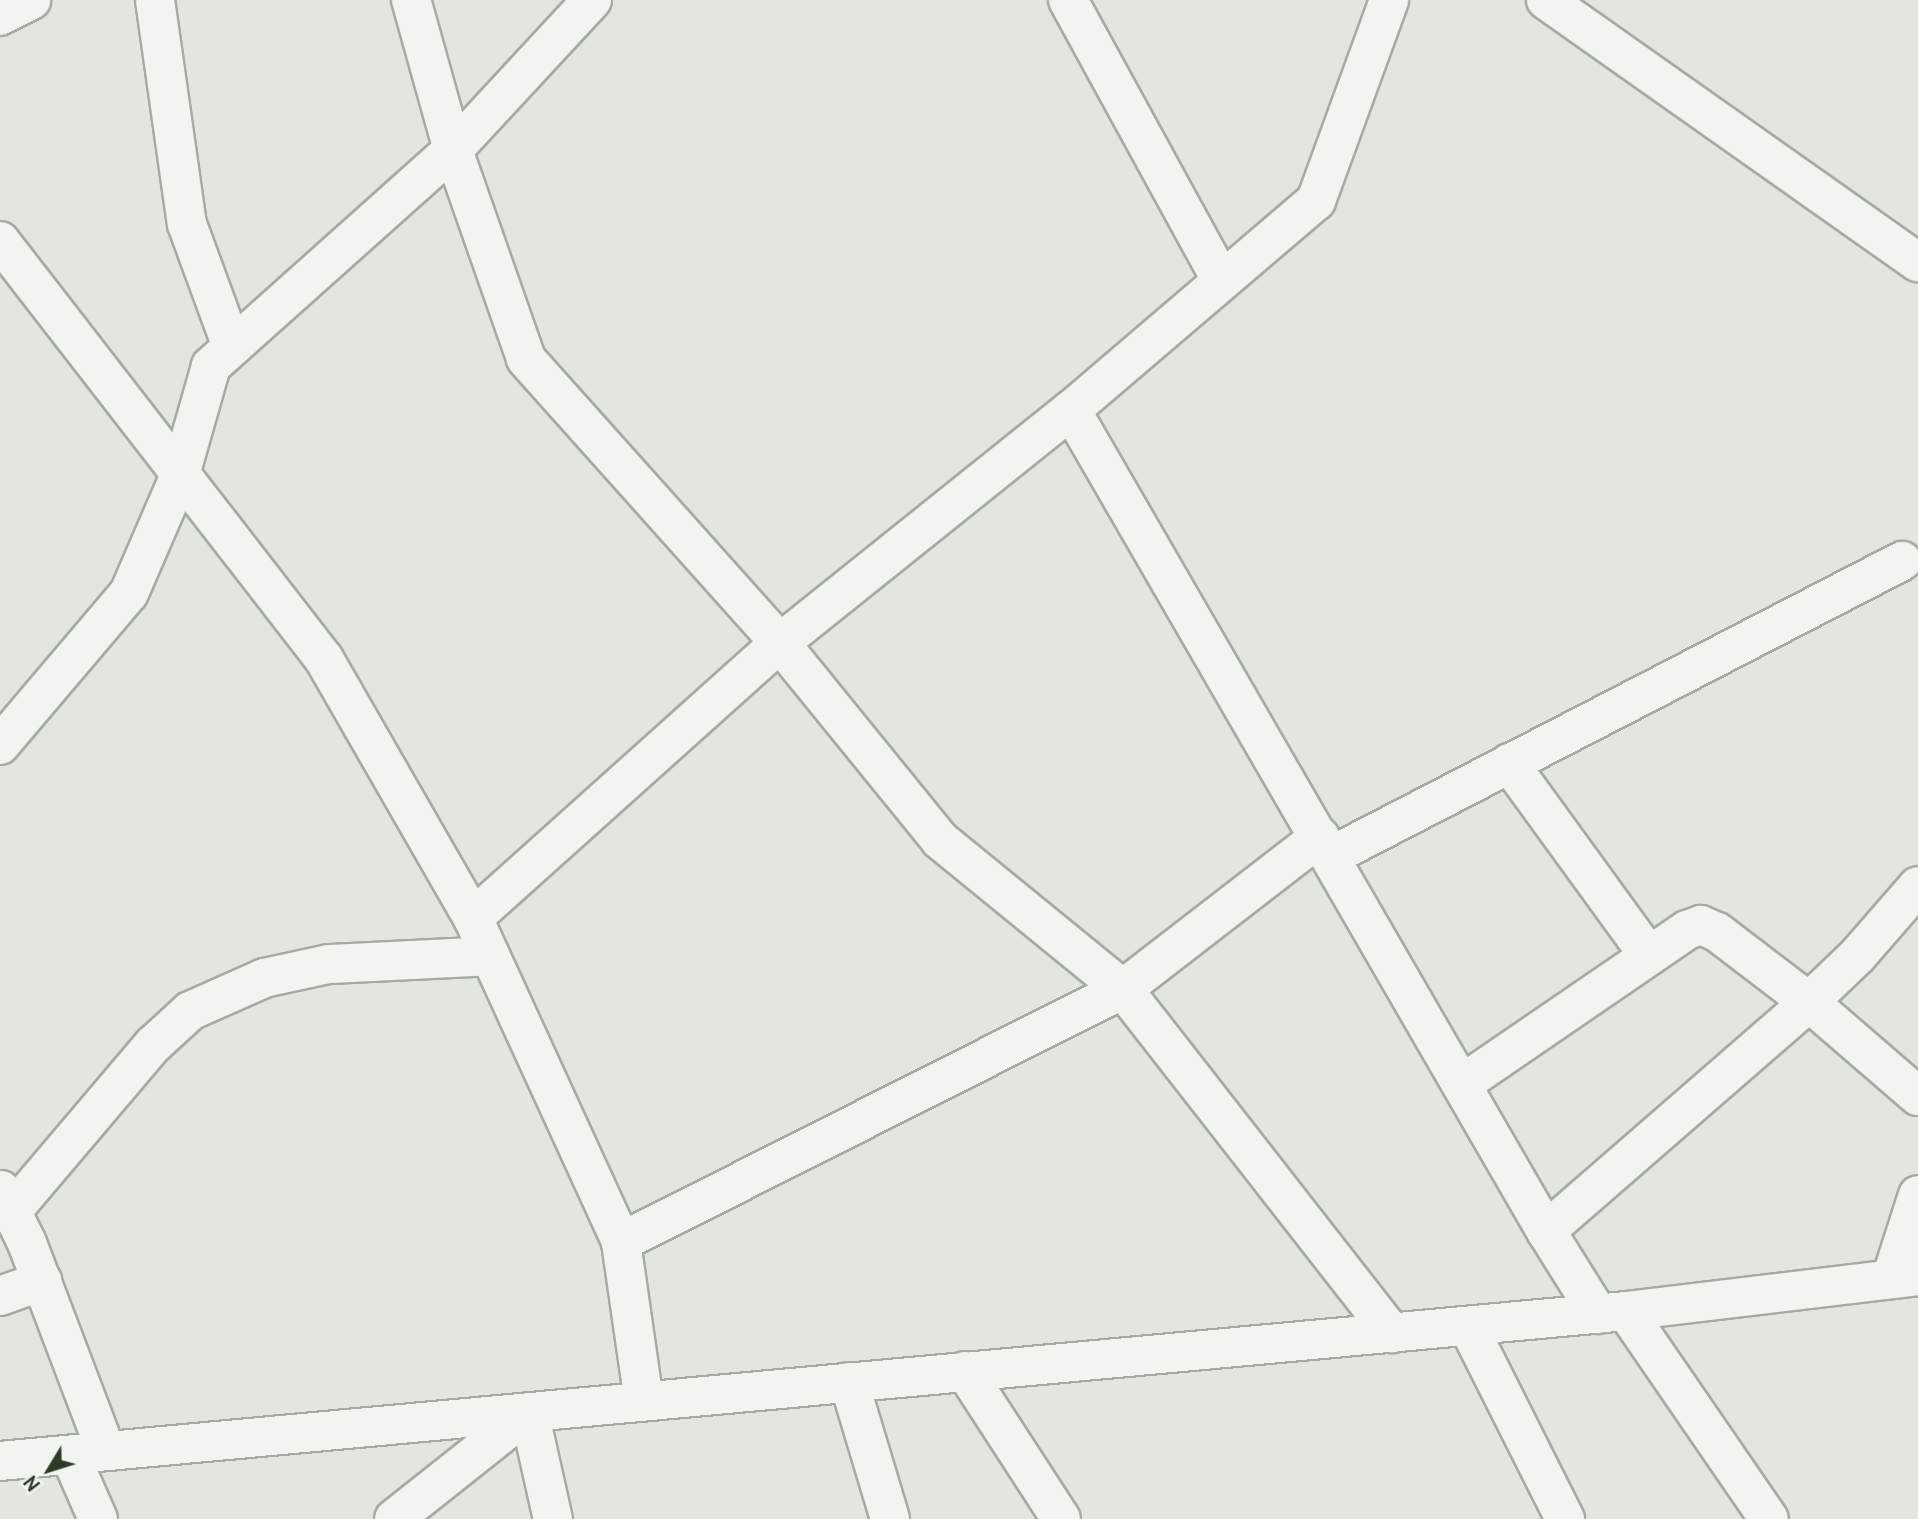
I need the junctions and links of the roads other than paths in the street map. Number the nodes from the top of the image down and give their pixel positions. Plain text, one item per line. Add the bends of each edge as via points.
1 (30, 0) edge
2 (155, 0) edge
3 (411, 0) edge
4 (592, 0) edge
5 (1068, 0) edge
6 (1389, 0) edge
7 (1546, 0) edge
8 (0, 16) edge
9 (453, 150) junction
10 (0, 241) edge
11 (1918, 262) edge
12 (1222, 281) junction
13 (232, 347) junction
14 (1071, 411) junction
15 (180, 475) junction
16 (1902, 561) dead end
17 (780, 643) junction
18 (0, 746) edge
19 (1509, 763) junction
20 (1325, 846) junction
21 (1918, 886) edge
22 (473, 918) junction
23 (489, 956) junction
24 (1649, 956) junction
25 (1123, 989) junction
26 (1809, 1002) junction
27 (1462, 1084) junction
28 (1918, 1097) edge
29 (1918, 1195) edge
30 (6, 1199) edge
31 (1546, 1231) junction
32 (621, 1242) junction
33 (1905, 1278) edge
34 (41, 1281) junction
35 (0, 1296) edge
36 (1612, 1313) junction
37 (1468, 1326) junction
38 (1392, 1333) junction
39 (965, 1371) junction
40 (849, 1382) junction
41 (644, 1401) junction
42 (529, 1412) junction
43 (88, 1453) junction
44 (0, 1461) edge
45 (98, 1519) edge
46 (394, 1519) edge
47 (553, 1519) edge
48 (890, 1519) edge
49 (1061, 1519) edge
50 (1565, 1519) edge
51 (1769, 1519) edge

1 - 8 street
2 - 13 street via 187,224
3 - 9 street
4 - 9 street
5 - 12 street
6 - 12 street via 1316,201
7 - 11 street
9 - 13 street
9 - 17 street via 526,359
10 - 15 street
12 - 14 street
13 - 15 street via 211,366
14 - 17 street
14 - 20 street
15 - 18 street via 129,593
15 - 22 street via 324,659
16 - 19 street
17 - 22 street
17 - 25 street via 940,839
19 - 20 street
19 - 24 street
20 - 25 street
20 - 27 street
21 - 26 street via 1858,955
22 - 23 street
23 - 30 street via 329,964 264,978 190,1011
23 - 32 street
24 - 26 street via 1701,925 1717,932
24 - 27 street
25 - 32 street
25 - 38 street
26 - 28 street
26 - 31 street
27 - 31 street
29 - 33 street
30 - 34 street
31 - 36 street
32 - 41 street
33 - 36 street
34 - 35 street
34 - 43 street
36 - 37 street
36 - 51 street
37 - 38 street
37 - 50 street
38 - 39 street
39 - 40 street
39 - 49 street
40 - 41 street
40 - 48 street
41 - 42 street
42 - 43 street
42 - 46 street
42 - 47 street
43 - 44 street
43 - 45 street

